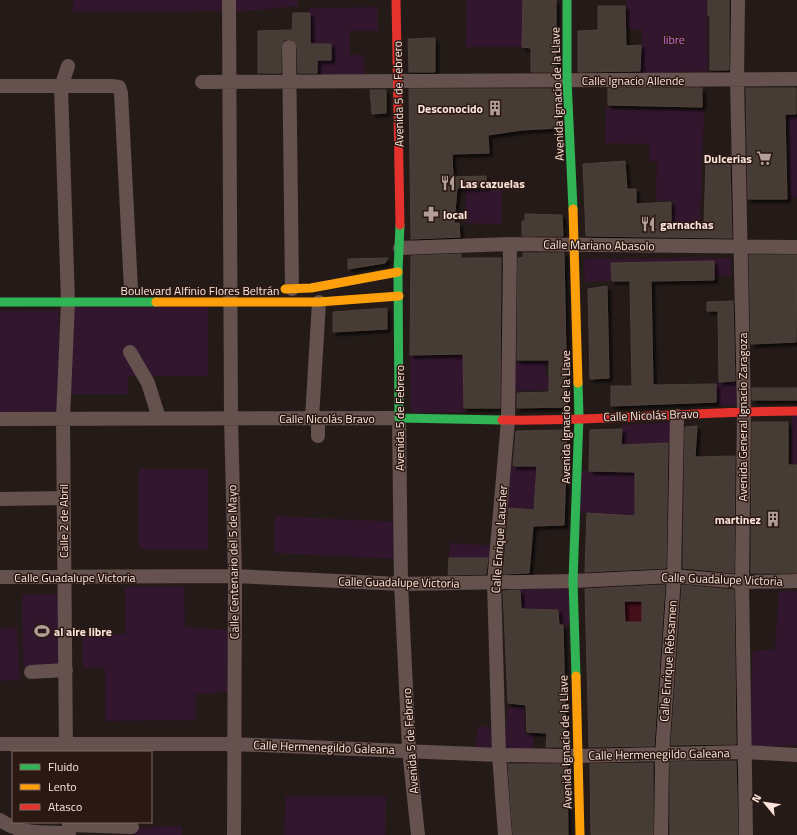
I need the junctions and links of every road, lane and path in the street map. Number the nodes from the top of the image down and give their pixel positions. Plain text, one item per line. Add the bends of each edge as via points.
1 (229, 0) edge
2 (396, 0) edge
3 (567, 0) edge
4 (738, 0) edge
5 (290, 47) dead end
6 (68, 66) dead end
7 (737, 79) junction
8 (797, 79) edge
9 (398, 80) junction
10 (567, 80) junction
11 (230, 81) junction
12 (289, 81) junction
13 (202, 82) dead end
14 (0, 86) edge
15 (61, 88) junction
16 (510, 244) junction
17 (575, 245) junction
18 (797, 247) edge
19 (400, 248) junction
20 (741, 248) junction
21 (398, 272) junction
22 (277, 288) dead end
23 (292, 288) junction
24 (131, 289) dead end
25 (231, 292) junction
26 (68, 293) junction
27 (399, 296) junction
28 (0, 302) edge
29 (319, 302) junction
30 (130, 352) dead end
31 (744, 411) junction
32 (797, 411) edge
33 (677, 416) junction
34 (579, 417) junction
35 (62, 418) junction
36 (159, 418) junction
37 (231, 418) junction
38 (315, 418) junction
39 (399, 418) junction
40 (0, 419) edge
41 (508, 420) junction
42 (318, 436) dead end
43 (63, 498) junction
44 (0, 499) edge
45 (235, 576) junction
46 (674, 576) junction
47 (64, 577) junction
48 (0, 578) edge
49 (573, 581) junction
50 (797, 581) edge
51 (494, 582) junction
52 (742, 582) junction
53 (401, 584) junction
54 (66, 670) junction
55 (31, 672) dead end
56 (0, 744) edge
57 (234, 744) junction
58 (66, 748) edge
59 (144, 748) edge
60 (409, 750) junction
61 (745, 752) junction
62 (662, 754) junction
63 (499, 755) junction
64 (797, 755) edge
65 (577, 756) junction
66 (0, 820) edge
67 (132, 827) dead end
68 (69, 829) edge
69 (234, 835) edge
70 (418, 835) edge
71 (505, 835) edge
72 (580, 835) edge
73 (661, 835) edge
74 (746, 835) edge

1 - 11 street, Calle Centenario del 5 de Mayo
2 - 9 street, Avenida 5 de Febrero
3 - 10 street, Avenida Ignacio de la Llave
4 - 7 street, Avenida General Ignacio Zaragoza
5 - 12 street
6 - 15 street, Calle 2 de Abril
7 - 8 street, Calle Ignacio Allende
7 - 10 street, Calle Ignacio Allende
7 - 20 street, Avenida General Ignacio Zaragoza
9 - 10 street, Calle Ignacio Allende
9 - 12 street, Calle Ignacio Allende
9 - 19 street, Avenida 5 de Febrero
10 - 17 street, Avenida Ignacio de la Llave
11 - 12 street, Calle Ignacio Allende
11 - 13 street, Calle Ignacio Allende
11 - 25 street, Calle Centenario del 5 de Mayo
12 - 23 street
14 - 15 street
15 - 24 street via 112,86 119,88 121,93
15 - 26 street, Calle 2 de Abril
16 - 17 street, Calle Mariano Abasolo
16 - 19 street, Calle Mariano Abasolo
16 - 41 street, Calle Enrique Lausher
17 - 20 street, Calle Mariano Abasolo
17 - 34 street, Avenida Ignacio de la Llave
18 - 20 street, Calle Mariano Abasolo
19 - 21 street, Avenida 5 de Febrero
20 - 31 street, Avenida General Ignacio Zaragoza
21 - 23 street, Boulevard Alfinio Flores Beltrán via 311,288
21 - 27 street, Avenida 5 de Febrero
22 - 23 street, Boulevard Alfinio Flores Beltrán
25 - 26 street, Boulevard Alfinio Flores Beltrán
25 - 29 street, Boulevard Alfinio Flores Beltrán
25 - 37 street, Calle Centenario del 5 de Mayo
26 - 28 street, Boulevard Alfinio Flores Beltrán
26 - 35 street, Calle 2 de Abril
27 - 29 street, Boulevard Alfinio Flores Beltrán
27 - 39 street, Avenida 5 de Febrero
29 - 38 street
30 - 36 street via 148,383
31 - 32 street, Calle Nicolás Bravo
31 - 33 street, Calle Nicolás Bravo
31 - 52 street, Avenida General Ignacio Zaragoza
33 - 34 street, Calle Nicolás Bravo
33 - 46 street, Calle Enrique Rébsamen
34 - 41 street, Calle Nicolás Bravo
34 - 49 street, Avenida Ignacio de la Llave
35 - 36 street, Calle Nicolás Bravo
35 - 40 street, Calle Nicolás Bravo
35 - 43 street, Calle 2 de Abril
36 - 37 street, Calle Nicolás Bravo
37 - 38 street, Calle Nicolás Bravo
37 - 45 street, Calle Centenario del 5 de Mayo
38 - 39 street, Calle Nicolás Bravo
38 - 42 street
39 - 41 street, Calle Nicolás Bravo
39 - 53 street, Avenida 5 de Febrero
41 - 51 street, Calle Enrique Lausher
43 - 44 street
43 - 47 street, Calle 2 de Abril
45 - 47 street, Calle Guadalupe Victoria
45 - 53 street, Calle Guadalupe Victoria
45 - 57 street, Calle Centenario del 5 de Mayo
46 - 49 street, Calle Guadalupe Victoria
46 - 52 street, Calle Guadalupe Victoria
46 - 62 street, Calle Enrique Rébsamen
47 - 48 street, Calle Guadalupe Victoria
47 - 54 street, Calle 2 de Abril
49 - 51 street, Calle Guadalupe Victoria
49 - 65 street, Avenida Ignacio de la Llave
50 - 52 street, Calle Guadalupe Victoria
51 - 53 street, Calle Guadalupe Victoria
51 - 63 street, Calle Enrique Lausher
52 - 61 street, Avenida General Ignacio Zaragoza
53 - 60 street, Avenida 5 de Febrero
54 - 55 street
54 - 58 street, Calle 2 de Abril
56 - 58 street, Calle Hermenegildo Galeana
57 - 59 street, Calle Hermenegildo Galeana
57 - 60 street, Calle Hermenegildo Galeana
57 - 69 street, Calle Centenario del 5 de Mayo
58 - 59 street, Calle Hermenegildo Galeana
60 - 63 street, Calle Hermenegildo Galeana
60 - 70 street, Avenida 5 de Febrero
61 - 62 street, Calle Hermenegildo Galeana
61 - 64 street, Calle Hermenegildo Galeana
61 - 74 street, Avenida General Ignacio Zaragoza
62 - 65 street, Calle Hermenegildo Galeana
62 - 73 street, Calle Enrique Rébsamen
63 - 65 street, Calle Hermenegildo Galeana
63 - 71 street, Calle Enrique Lausher
65 - 72 street, Avenida Ignacio de la Llave
66 - 68 street via 22,831
67 - 68 street

